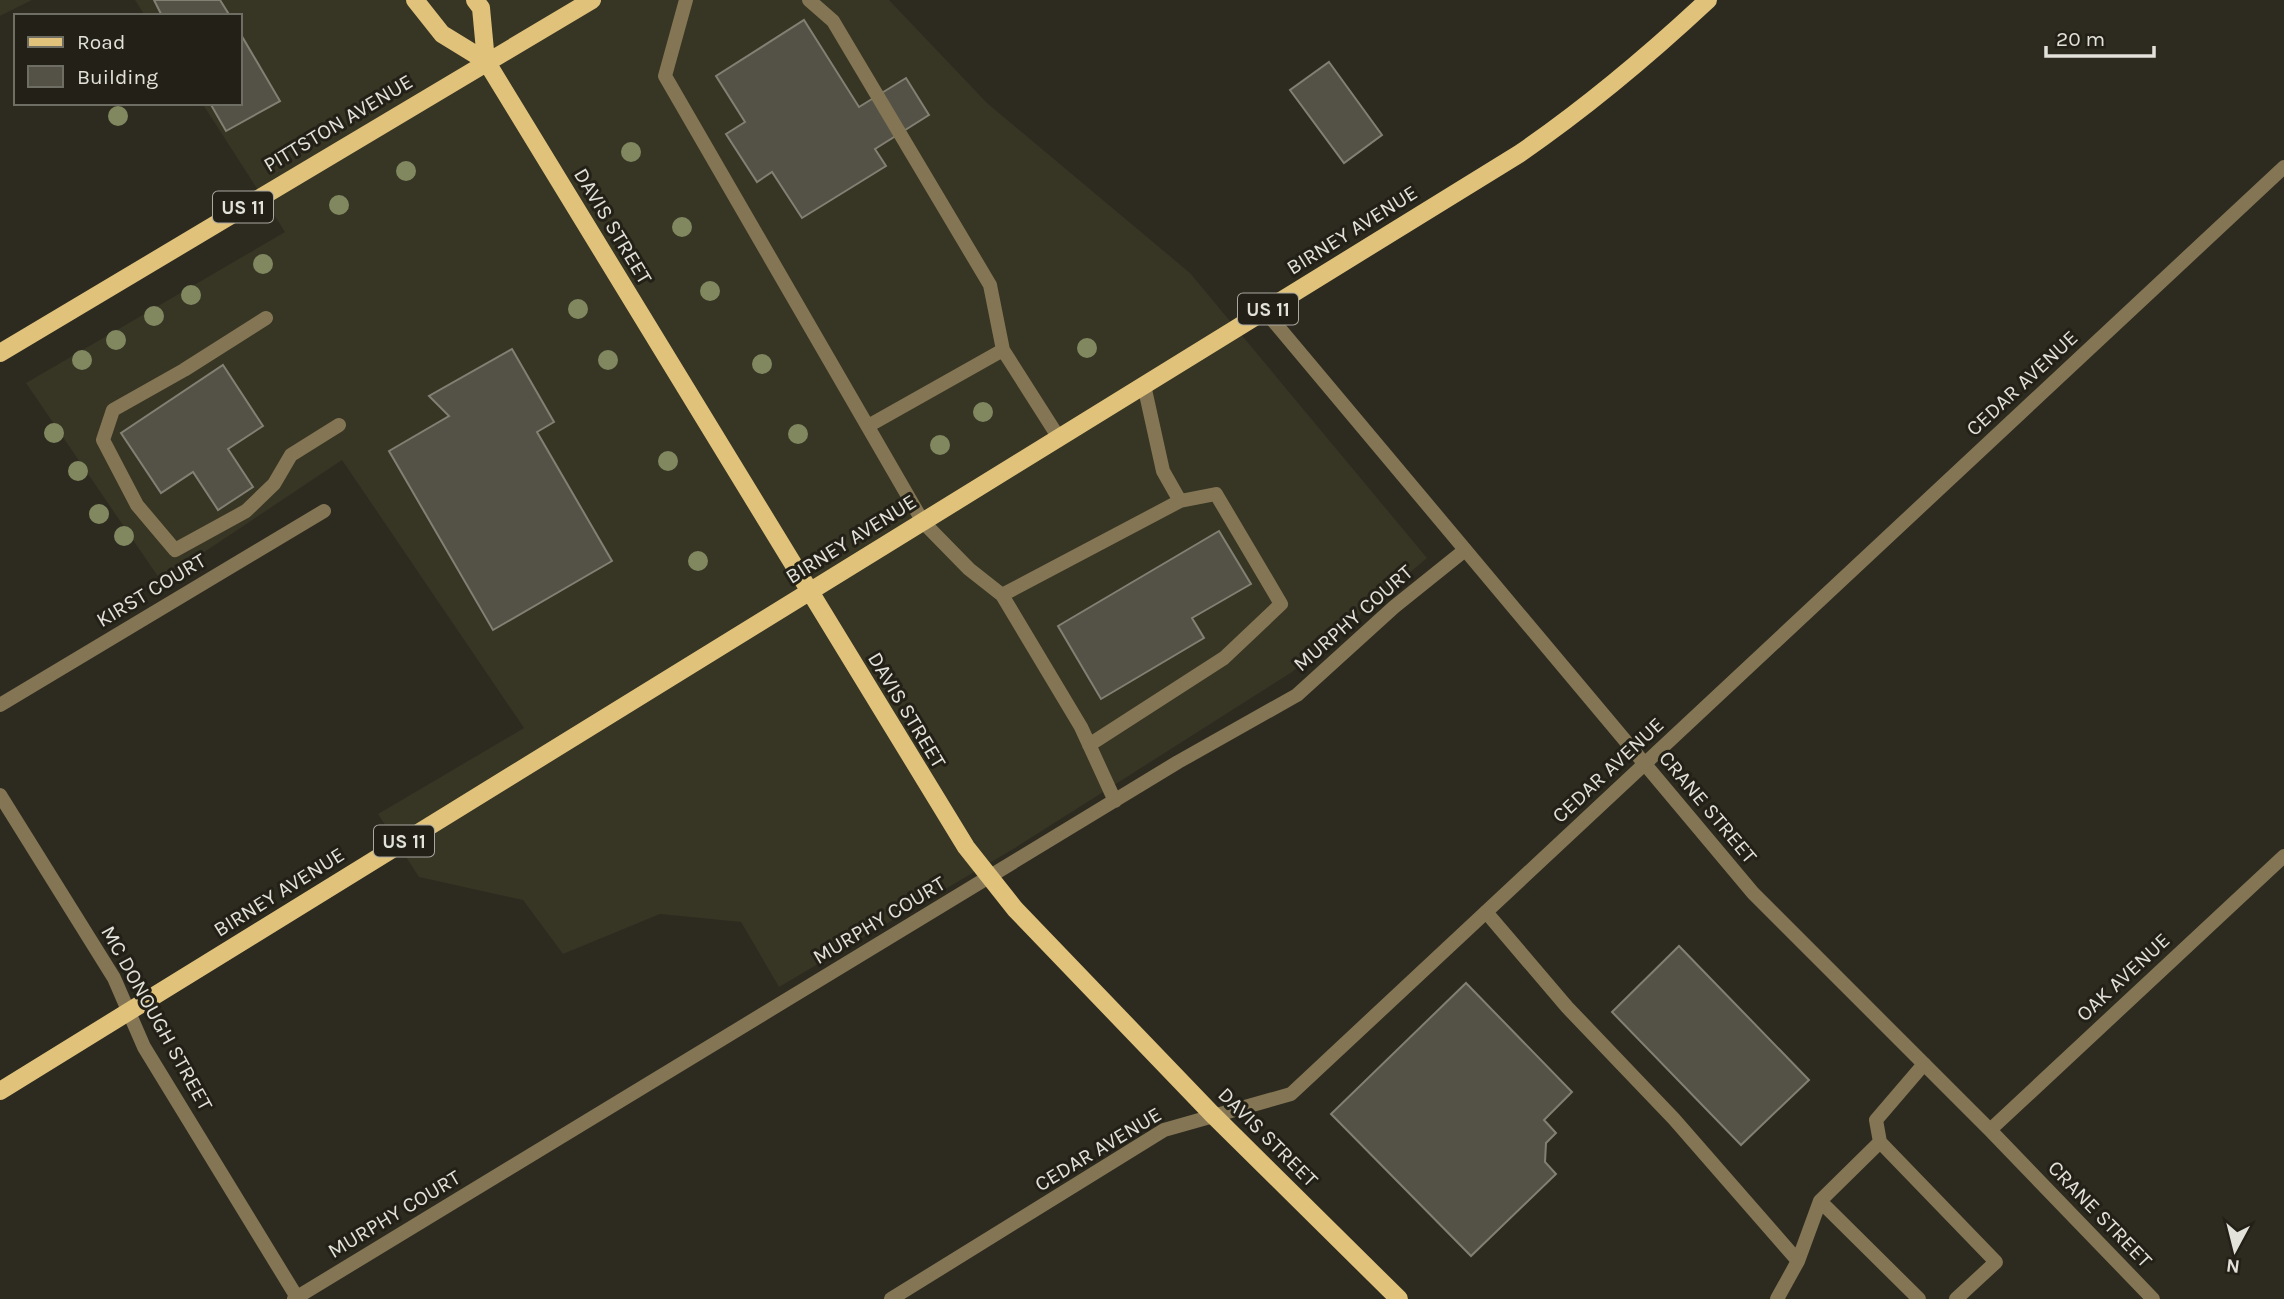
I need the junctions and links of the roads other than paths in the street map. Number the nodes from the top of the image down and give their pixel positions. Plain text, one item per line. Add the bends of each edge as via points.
1 (415, 0) edge
2 (475, 0) edge
3 (592, 0) edge
4 (687, 0) edge
5 (809, 0) edge
6 (1707, 0) edge
7 (486, 61) junction
8 (2284, 167) edge
9 (1265, 311) junction
10 (266, 318) dead end
11 (1003, 350) junction
12 (0, 353) edge
13 (1144, 385) junction
14 (339, 425) dead end
15 (868, 426) junction
16 (1059, 438) junction
17 (1180, 501) junction
18 (324, 511) dead end
19 (923, 522) junction
20 (1465, 550) junction
21 (809, 592) junction
22 (1002, 595) junction
23 (0, 705) edge
24 (1089, 745) junction
25 (1644, 765) junction
26 (0, 795) edge
27 (1115, 801) junction
28 (2284, 856) edge
29 (989, 877) junction
30 (1486, 912) junction
31 (129, 1012) junction
32 (1924, 1064) junction
33 (0, 1091) edge
34 (1212, 1114) junction
35 (1990, 1130) junction
36 (1880, 1142) junction
37 (1820, 1200) junction
38 (1798, 1261) junction
39 (296, 1298) edge
40 (891, 1299) edge
41 (1399, 1299) edge
42 (1777, 1299) edge
43 (1919, 1299) edge
44 (1956, 1299) edge
45 (2153, 1299) edge

1 - 7 main road, DAVIS STREET via 442,34
2 - 7 main road, DAVIS STREET via 481,8
3 - 7 main road, PITTSTON AVENUE / US 11
4 - 15 street via 665,76
5 - 11 street via 833,21 990,285
6 - 9 main road, BIRNEY AVENUE / US 11 via 1570,119
7 - 12 main road, PITTSTON AVENUE / US 11
7 - 21 main road, DAVIS STREET
8 - 25 street, CEDAR AVENUE
9 - 13 main road, BIRNEY AVENUE / US 11
9 - 20 street, CRANE STREET
10 - 14 street via 113,410 103,440 137,505 175,550 246,511 274,484 291,455
11 - 15 street
11 - 16 street
13 - 16 main road, BIRNEY AVENUE / US 11
13 - 17 street via 1163,471
15 - 19 street
16 - 19 main road, BIRNEY AVENUE / US 11
17 - 22 street
17 - 24 street via 1216,494 1281,604 1224,658
18 - 23 street, KIRST COURT
19 - 21 main road, BIRNEY AVENUE / US 11
19 - 22 street
20 - 25 street, CRANE STREET
20 - 27 street, MURPHY COURT via 1297,695
21 - 29 main road, DAVIS STREET via 944,814
21 - 31 main road, BIRNEY AVENUE / US 11
22 - 24 street
24 - 27 street
25 - 30 street, CEDAR AVENUE
25 - 32 street, CRANE STREET via 1753,892
26 - 31 street, MC DONOUGH STREET via 114,978
27 - 29 street, MURPHY COURT
28 - 35 street, OAK AVENUE
29 - 34 main road, DAVIS STREET
29 - 39 street, MURPHY COURT
30 - 34 street, CEDAR AVENUE via 1291,1094
30 - 38 street
31 - 33 main road, BIRNEY AVENUE / US 11
31 - 39 street, MC DONOUGH STREET via 150,1058
32 - 35 street, CRANE STREET
32 - 36 street via 1876,1120
34 - 40 street, CEDAR AVENUE via 1164,1130
34 - 41 main road, DAVIS STREET
35 - 45 street, CRANE STREET
36 - 37 street
36 - 44 street via 1996,1262
37 - 38 street
37 - 43 street
38 - 42 street

